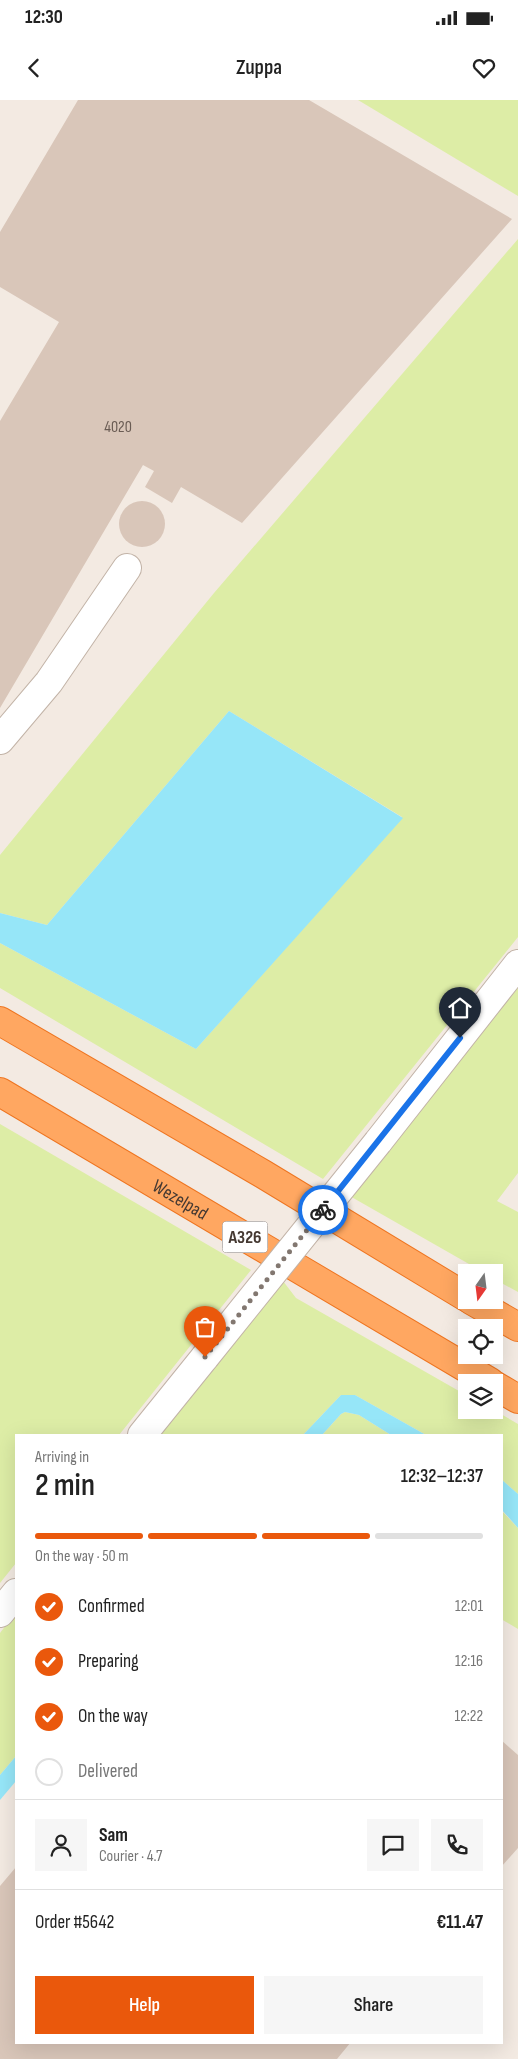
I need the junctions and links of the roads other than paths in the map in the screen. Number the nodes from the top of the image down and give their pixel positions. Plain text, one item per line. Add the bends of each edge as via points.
1 (127, 568) dead end
2 (0, 740) edge
3 (518, 964) edge
4 (0, 1021) edge
5 (0, 1092) edge
6 (458, 1292) edge
7 (487, 1309) edge
8 (518, 1327) edge
9 (476, 1374) edge
10 (503, 1390) edge
11 (518, 1399) edge
12 (143, 1434) edge
13 (15, 1594) edge
14 (0, 1613) edge

1 - 2 street via 49,682
3 - 12 street, bridge
4 - 6 highway
5 - 9 highway, Wezelpad / A326
7 - 8 highway
10 - 11 highway
13 - 14 street

